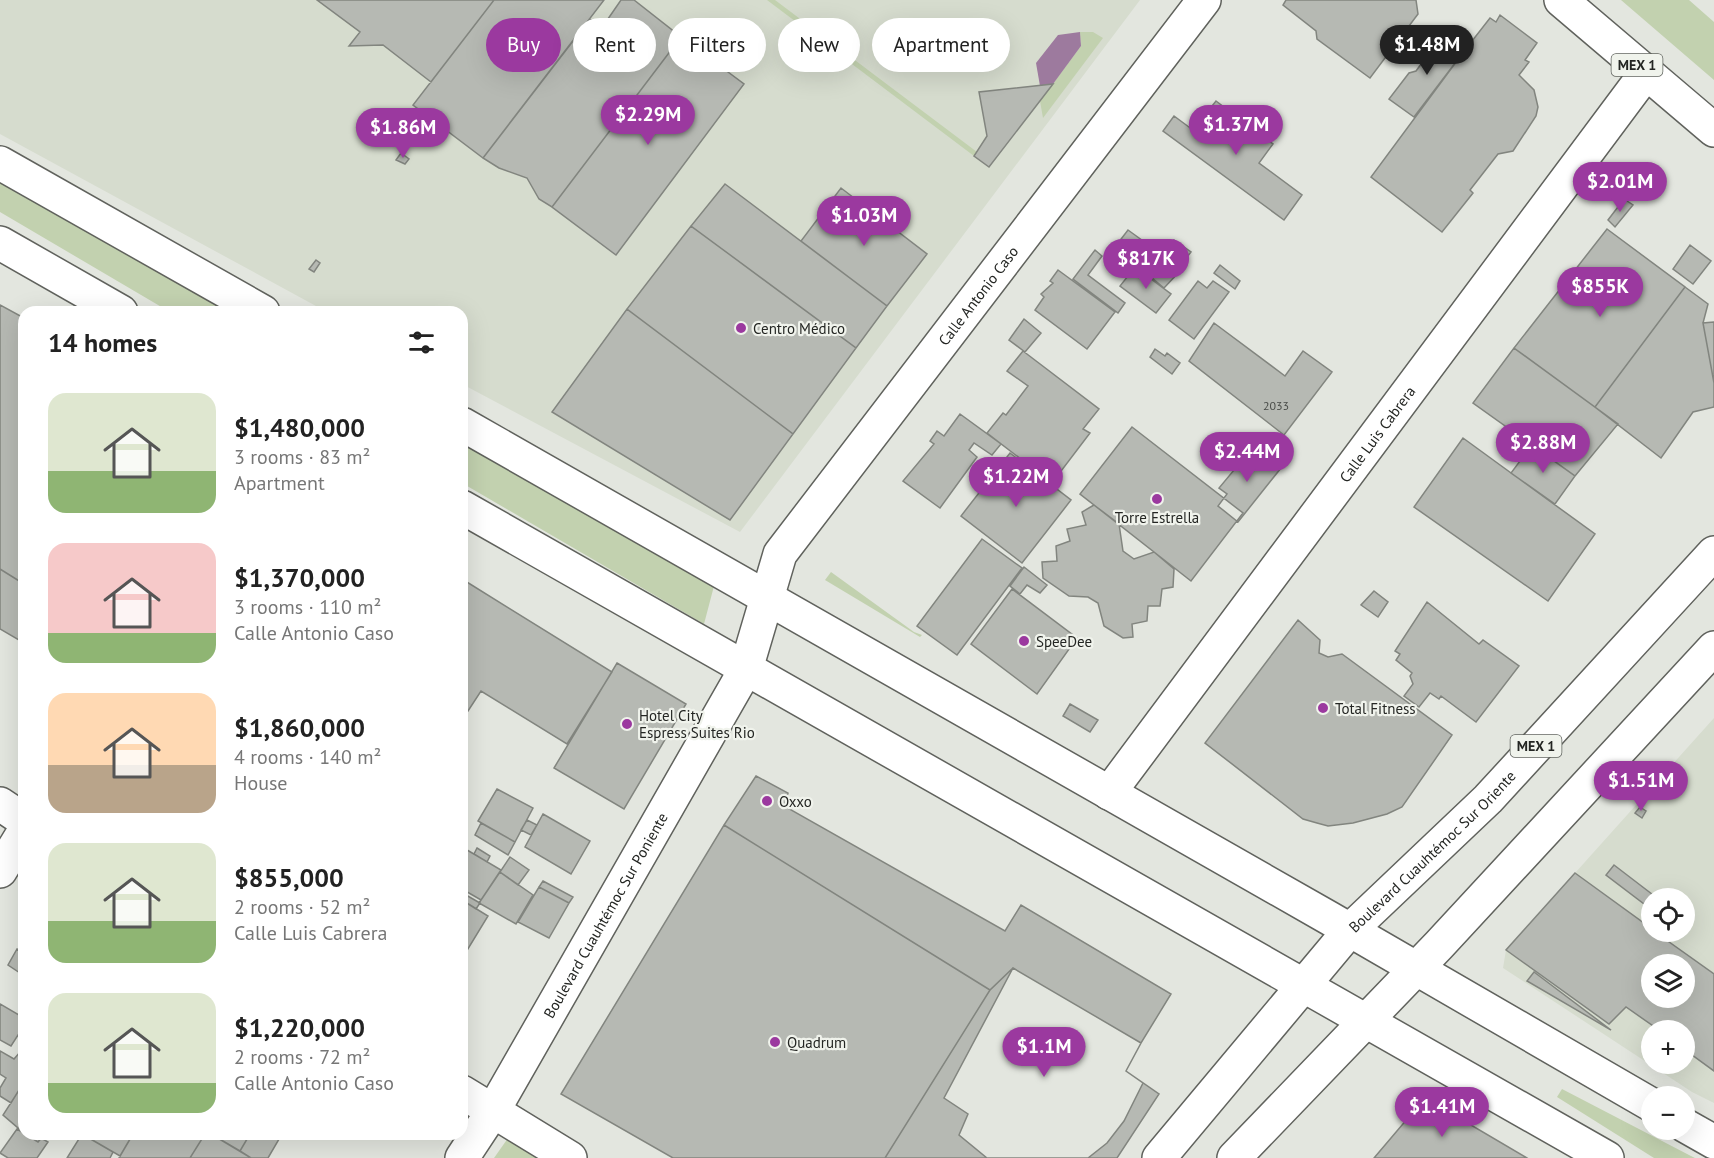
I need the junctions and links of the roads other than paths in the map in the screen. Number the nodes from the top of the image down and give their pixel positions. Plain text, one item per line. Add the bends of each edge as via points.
1 (1204, 0) edge
2 (1561, 0) edge
3 (1646, 74) junction
4 (1714, 130) edge
5 (0, 163) edge
6 (0, 243) edge
7 (110, 306) edge
8 (252, 306) edge
9 (468, 427) edge
10 (468, 510) edge
11 (1714, 553) edge
12 (767, 599) junction
13 (1714, 648) edge
14 (746, 669) junction
15 (1108, 793) junction
16 (0, 804) edge
17 (18, 816) edge
18 (18, 842) edge
19 (0, 871) edge
20 (1349, 931) junction
21 (1417, 969) junction
22 (1304, 986) junction
23 (1366, 1022) junction
24 (468, 1095) edge
25 (1641, 1099) edge
26 (493, 1110) junction
27 (1695, 1131) edge
28 (1714, 1142) edge
29 (462, 1158) edge
30 (570, 1158) edge
31 (1159, 1158) edge
32 (1234, 1158) edge
33 (1607, 1158) edge

1 - 12 main road, Calle Antonio Caso via 780,554
2 - 3 main road, MEX 1
3 - 4 main road, MEX 1
3 - 15 main road, Calle Luis Cabrera
5 - 8 main road
6 - 7 main road
9 - 12 main road
10 - 14 main road
11 - 20 main road, Boulevard Cuauhtémoc Sur Oriente / MEX 1 via 1488,799
12 - 14 main road, Calle Antonio Caso
12 - 15 main road
13 - 21 main road
14 - 22 main road
14 - 26 main road, Boulevard Cuauhtémoc Sur Poniente
15 - 20 main road
16 - 17 main road
18 - 19 main road
20 - 21 main road
20 - 22 main road, Boulevard Cuauhtémoc Sur Oriente / MEX 1
21 - 23 main road
21 - 25 main road
22 - 23 main road
22 - 31 main road, Boulevard Cuauhtémoc Sur Oriente / MEX 1
23 - 32 main road
23 - 33 main road
24 - 26 main road
26 - 29 main road, Boulevard Cuauhtémoc Sur Poniente
26 - 30 main road
27 - 28 main road

